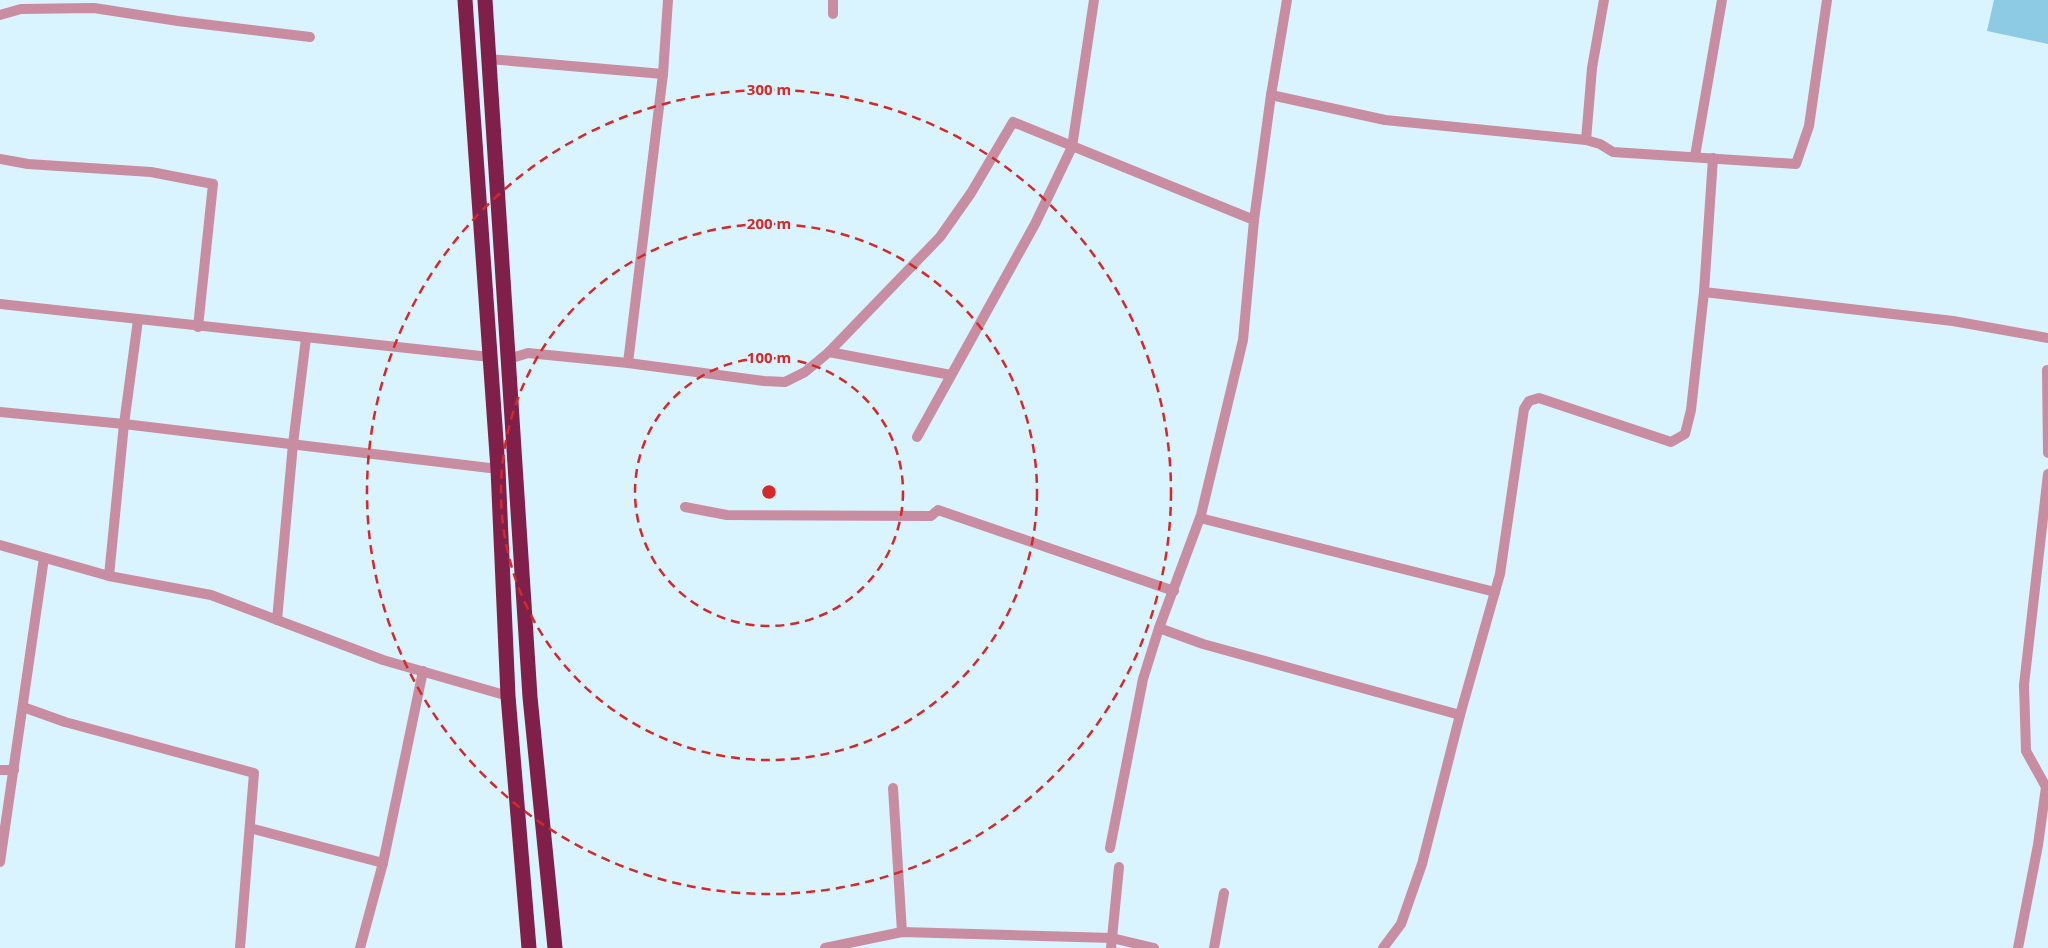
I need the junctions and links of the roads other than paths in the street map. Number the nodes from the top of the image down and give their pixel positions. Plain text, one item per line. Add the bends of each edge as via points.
1 (465, 0) edge
2 (485, 0) edge
3 (668, 0) edge
4 (833, 0) edge
5 (1094, 0) edge
6 (1287, 0) edge
7 (1604, 0) edge
8 (1722, 0) edge
9 (1827, 0) edge
10 (833, 14) dead end
11 (0, 15) edge
12 (310, 37) dead end
13 (489, 59) junction
14 (663, 74) junction
15 (1271, 95) junction
16 (1586, 140) junction
17 (1072, 148) junction
18 (1696, 156) junction
19 (1713, 158) junction
20 (0, 159) edge
21 (1254, 220) junction
22 (1704, 292) junction
23 (0, 304) edge
24 (138, 320) junction
25 (198, 327) junction
26 (306, 338) junction
27 (2048, 338) edge
28 (828, 352) junction
29 (490, 357) junction
30 (509, 359) junction
31 (628, 363) junction
32 (2048, 367) edge
33 (951, 375) junction
34 (0, 412) edge
35 (124, 424) junction
36 (917, 437) dead end
37 (293, 444) junction
38 (2048, 453) edge
39 (498, 469) junction
40 (2048, 474) edge
41 (685, 507) dead end
42 (1200, 518) junction
43 (0, 545) edge
44 (44, 558) junction
45 (109, 576) junction
46 (1174, 592) junction
47 (1495, 592) junction
48 (277, 620) junction
49 (1159, 628) junction
50 (423, 671) junction
51 (508, 696) junction
52 (23, 706) junction
53 (1460, 716) junction
54 (0, 770) edge
55 (14, 770) junction
56 (893, 788) dead end
57 (250, 828) junction
58 (1110, 848) dead end
59 (0, 862) edge
60 (383, 863) junction
61 (1119, 867) dead end
62 (1224, 893) dead end
63 (902, 932) junction
64 (1112, 943) edge
65 (240, 948) edge
66 (360, 948) edge
67 (529, 948) edge
68 (554, 948) edge
69 (825, 948) edge
70 (1154, 948) edge
71 (1214, 948) edge
72 (1383, 948) edge
73 (2018, 948) edge

1 - 29 highway
2 - 13 highway
3 - 14 street
4 - 10 street
5 - 17 street
6 - 15 street
7 - 16 street via 1592,68
8 - 18 street
9 - 19 street via 1809,126 1796,164
11 - 12 street via 22,10 94,8
13 - 14 street
13 - 30 highway
14 - 31 street
15 - 16 street via 1385,120
15 - 21 street
16 - 18 street via 1614,152
17 - 21 street
17 - 28 street via 1013,122 971,193 940,237
17 - 33 street via 1035,224
18 - 19 street
19 - 22 street
20 - 25 street via 28,164 152,172 213,184
21 - 42 street via 1244,340
22 - 27 street via 1953,321
22 - 47 street via 1691,410 1685,434 1672,442 1539,398 1528,401 1524,409
23 - 24 street
24 - 25 street
24 - 35 street
25 - 26 street
26 - 29 street
26 - 37 street
28 - 31 street via 805,372 785,382
28 - 33 street
29 - 39 highway
30 - 31 street via 528,353
30 - 68 highway via 530,697
32 - 38 street
33 - 36 street
34 - 35 street
35 - 37 street
35 - 45 street
37 - 39 street
37 - 48 street
39 - 51 highway
40 - 73 street via 2024,686 2026,751 2046,787
41 - 46 street via 727,515 931,516 938,510
42 - 46 street
42 - 47 street
43 - 44 street
44 - 45 street
44 - 52 street
45 - 48 street via 211,595
46 - 49 street
47 - 53 street
48 - 50 street via 383,660
49 - 53 street via 1203,644
49 - 58 street via 1143,678
50 - 51 street
50 - 60 street
51 - 67 highway
52 - 55 street
52 - 57 street via 65,722 254,773
53 - 72 street via 1422,864 1401,924
54 - 55 street
55 - 59 street
56 - 63 street
57 - 60 street
57 - 65 street
60 - 66 street
61 - 64 street
62 - 71 street
63 - 64 street
63 - 69 street
64 - 70 street

